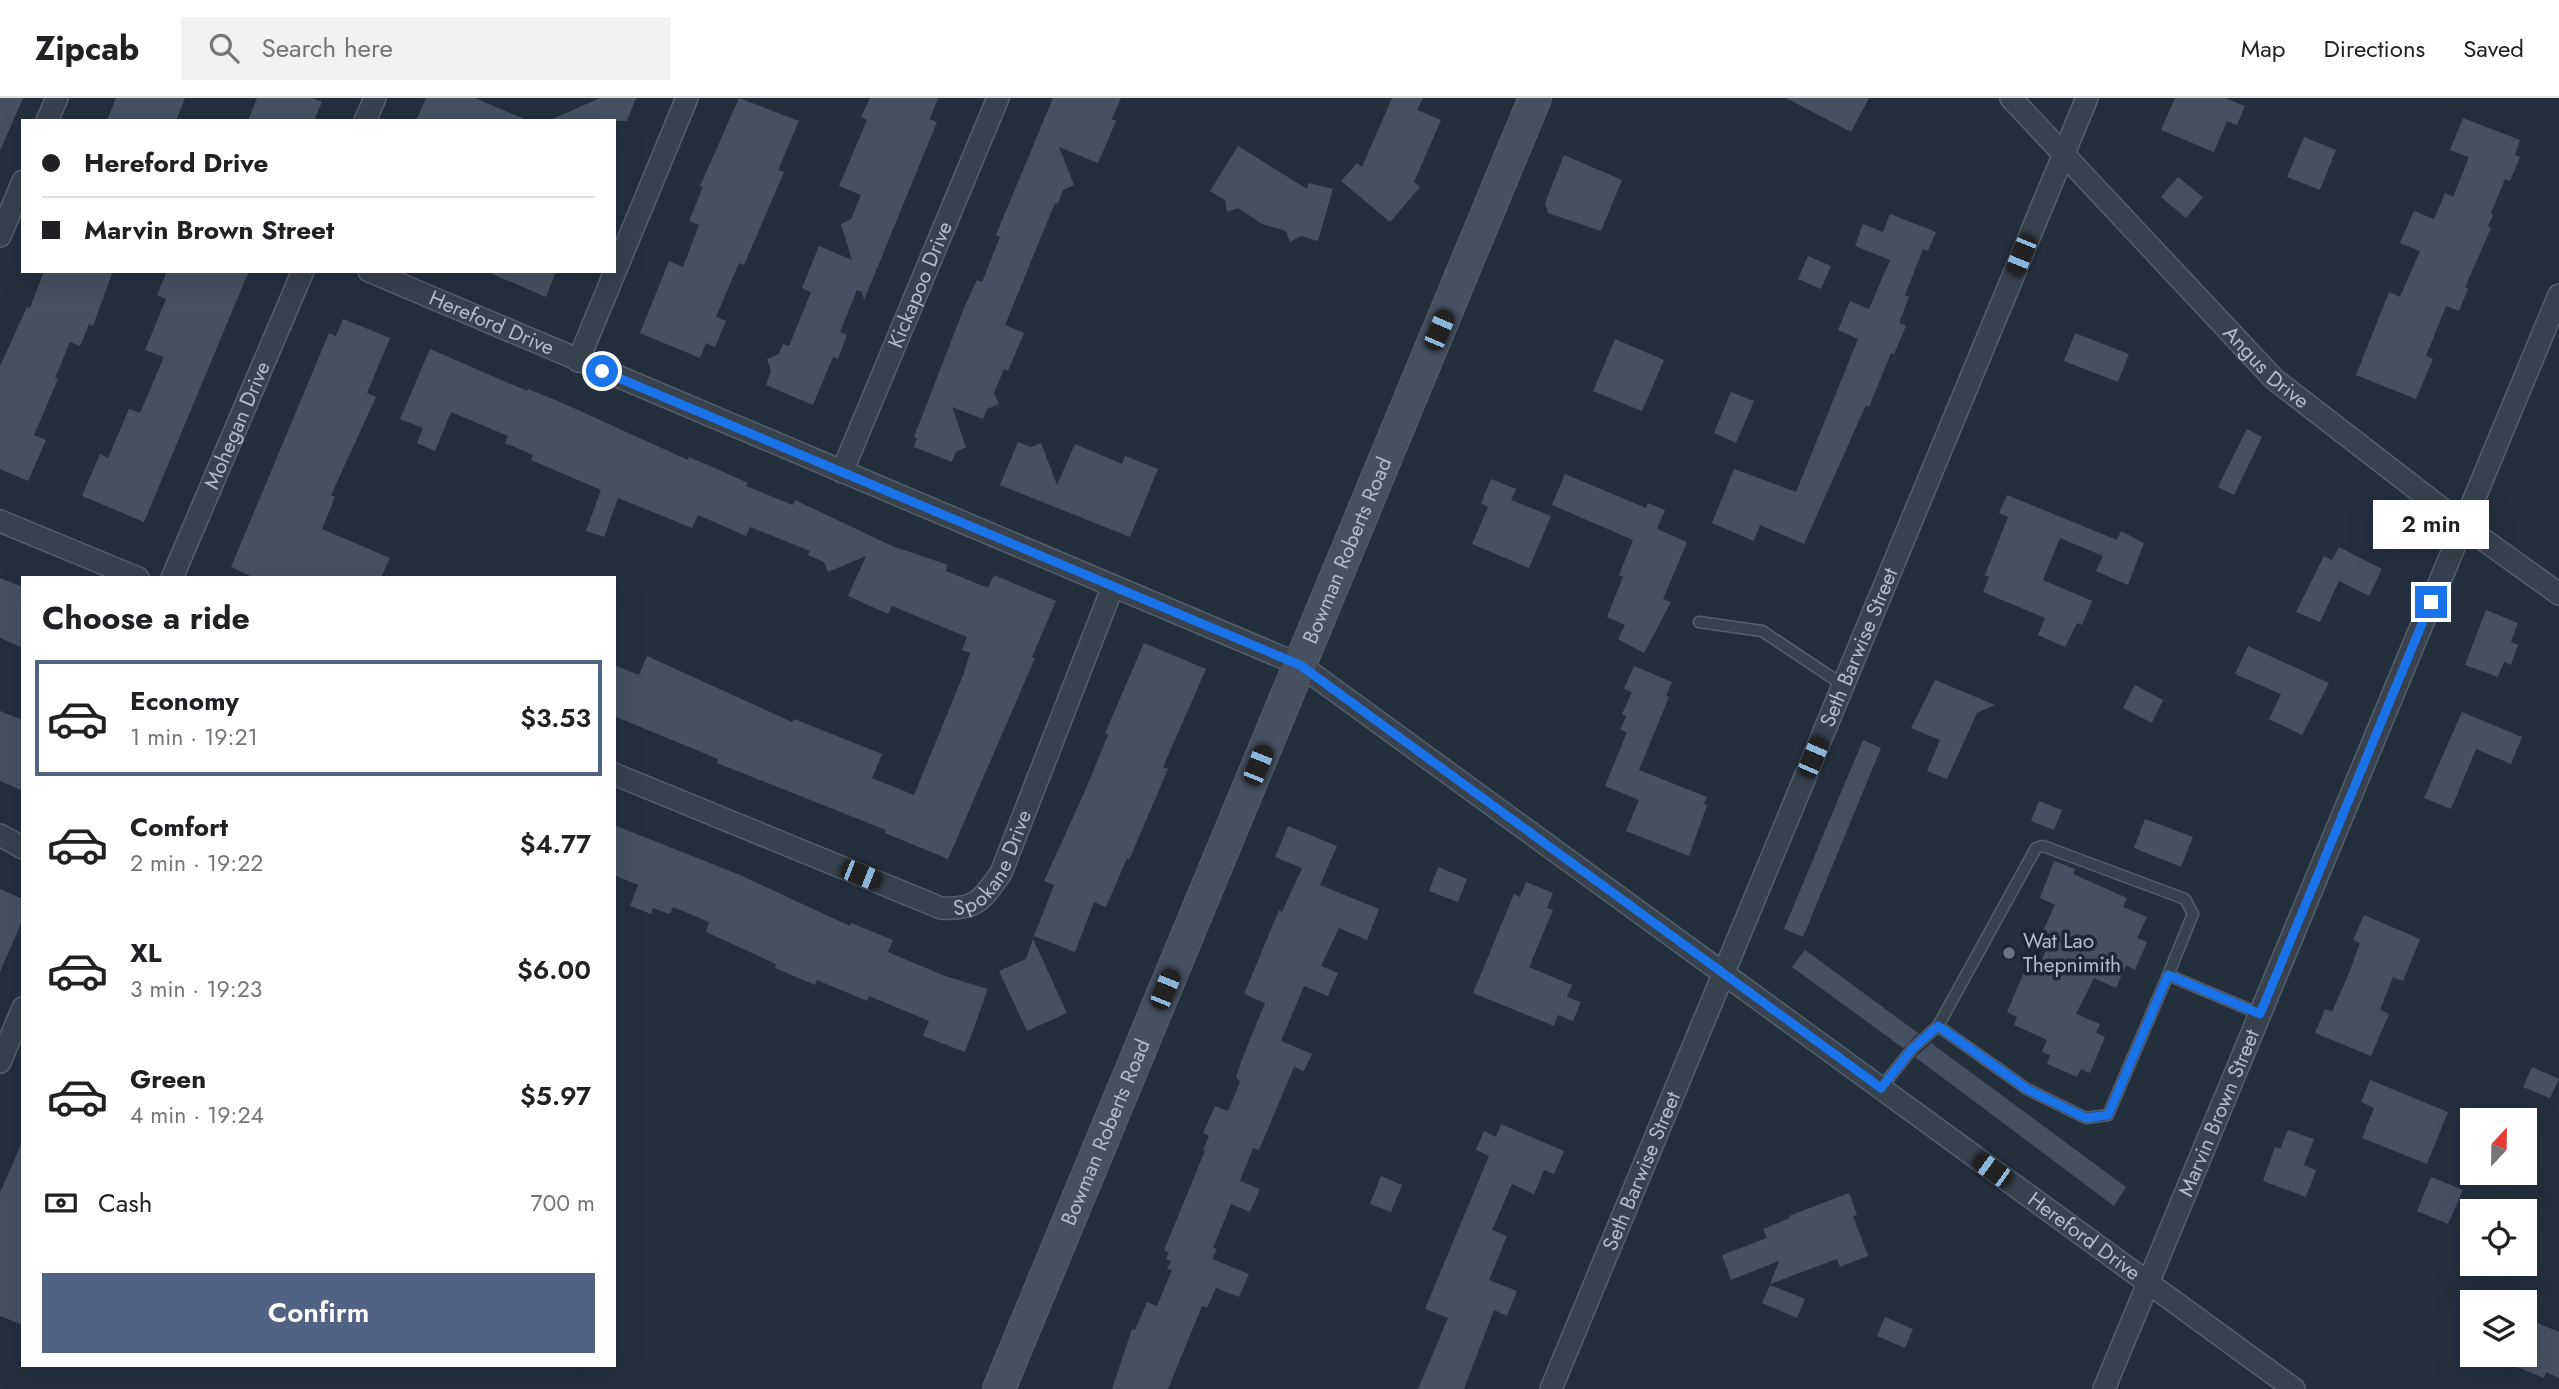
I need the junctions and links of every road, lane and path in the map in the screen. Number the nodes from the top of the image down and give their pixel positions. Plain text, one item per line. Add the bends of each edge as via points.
1 (57, 98) edge
2 (375, 98) edge
3 (687, 98) edge
4 (998, 98) edge
5 (1535, 98) edge
6 (2011, 98) edge
7 (2087, 98) edge
8 (48, 119) edge
9 (366, 119) edge
10 (2063, 154) junction
11 (21, 184) edge
12 (5, 207) edge
13 (0, 236) edge
14 (616, 269) edge
15 (302, 273) edge
16 (374, 273) edge
17 (614, 273) edge
18 (2559, 295) edge
19 (578, 360) junction
20 (842, 472) junction
21 (0, 521) edge
22 (2463, 525) junction
23 (133, 576) edge
24 (173, 576) edge
25 (1113, 586) junction
26 (2559, 593) edge
27 (1699, 622) dead end
28 (1300, 665) junction
29 (1843, 685) junction
30 (616, 775) edge
31 (0, 835) edge
32 (21, 847) edge
33 (1724, 973) junction
34 (2168, 975) junction
35 (21, 1013) edge
36 (2260, 1014) junction
37 (1938, 1026) junction
38 (0, 1062) edge
39 (1881, 1088) junction
40 (2148, 1283) junction
41 (999, 1389) edge
42 (1551, 1389) edge
43 (2104, 1389) edge
44 (2294, 1389) edge

1 - 8 street
2 - 9 street
3 - 14 street
4 - 20 street, Kickapoo Drive
5 - 28 street, Bowman Roberts Road
6 - 10 street, Angus Drive
7 - 10 street, Seth Barwise Street
10 - 22 street, Angus Drive via 2274,379
10 - 29 street, Seth Barwise Street
11 - 12 street
12 - 13 street
15 - 24 street, Mohegan Drive
16 - 19 street, Hereford Drive
17 - 19 street
18 - 22 street, Marvin Brown Street
19 - 20 street, Hereford Drive
20 - 25 street, Hereford Drive
21 - 23 street
22 - 26 street, Angus Drive
22 - 36 street, Marvin Brown Street
25 - 28 street, Hereford Drive
25 - 30 street, Spokane Drive via 1001,873 983,898 964,909 941,908
27 - 29 lane via 1762,631
28 - 33 street, Hereford Drive
28 - 41 street, Bowman Roberts Road
29 - 33 street, Seth Barwise Street
31 - 32 street
33 - 39 street, Hereford Drive
33 - 42 street, Seth Barwise Street
34 - 36 lane
34 - 37 lane via 2108,1115 2086,1118 2027,1089
34 - 37 lane via 2193,914 2185,899 2043,846 2036,848
35 - 38 street
36 - 40 street, Marvin Brown Street
37 - 39 lane via 1912,1049
39 - 40 street, Hereford Drive
40 - 43 street, Marvin Brown Street
40 - 44 street, Hereford Drive

